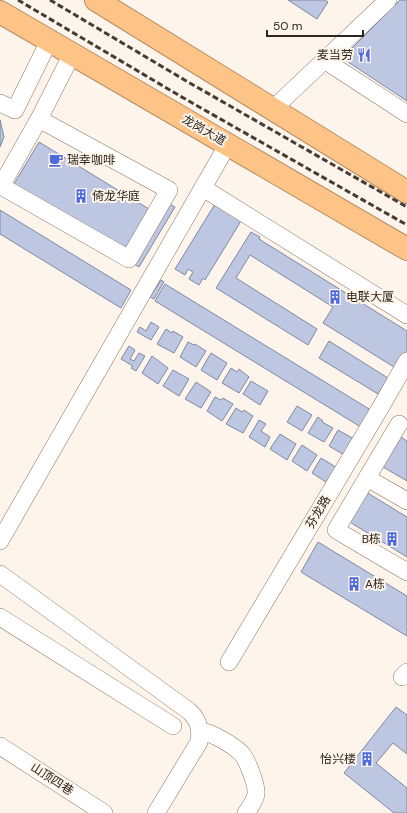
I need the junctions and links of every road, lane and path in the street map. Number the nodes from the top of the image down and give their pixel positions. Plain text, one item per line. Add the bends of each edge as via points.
1 (96, 0) edge
2 (388, 0) edge
3 (0, 12) edge
4 (49, 41) junction
5 (72, 54) junction
6 (324, 60) junction
7 (0, 103) edge
8 (273, 109) junction
9 (407, 114) edge
10 (39, 119) junction
11 (228, 144) junction
12 (203, 188) junction
13 (407, 192) edge
14 (407, 249) edge
15 (407, 315) edge
16 (407, 361) edge
17 (379, 411) junction
18 (403, 426) edge
19 (367, 478) junction
20 (407, 501) edge
21 (0, 541) edge
22 (407, 572) edge
23 (0, 574) edge
24 (0, 617) edge
25 (228, 662) dead end
26 (173, 726) dead end
27 (200, 731) junction
28 (0, 746) edge
29 (104, 813) edge
30 (156, 813) edge
31 (246, 813) edge

1 - 8 highway
2 - 6 street
3 - 4 highway, 龙岗大道
4 - 5 highway, 龙岗大道
4 - 7 street via 15,110
5 - 10 street
5 - 11 highway, 龙岗大道
6 - 8 street
6 - 9 street
8 - 13 highway
10 - 10 street via 1,186 128,259 169,190
11 - 12 street
11 - 14 highway, 龙岗大道
12 - 15 street
12 - 21 street
16 - 17 street, 芬龙路
17 - 18 street
17 - 25 street, 芬龙路
18 - 19 street
19 - 20 street
19 - 22 street via 336,530
23 - 27 street via 189,711 196,718
24 - 26 street
27 - 30 street via 199,742
27 - 31 street via 212,734 245,758 256,792
28 - 29 street, 山顶四巷

